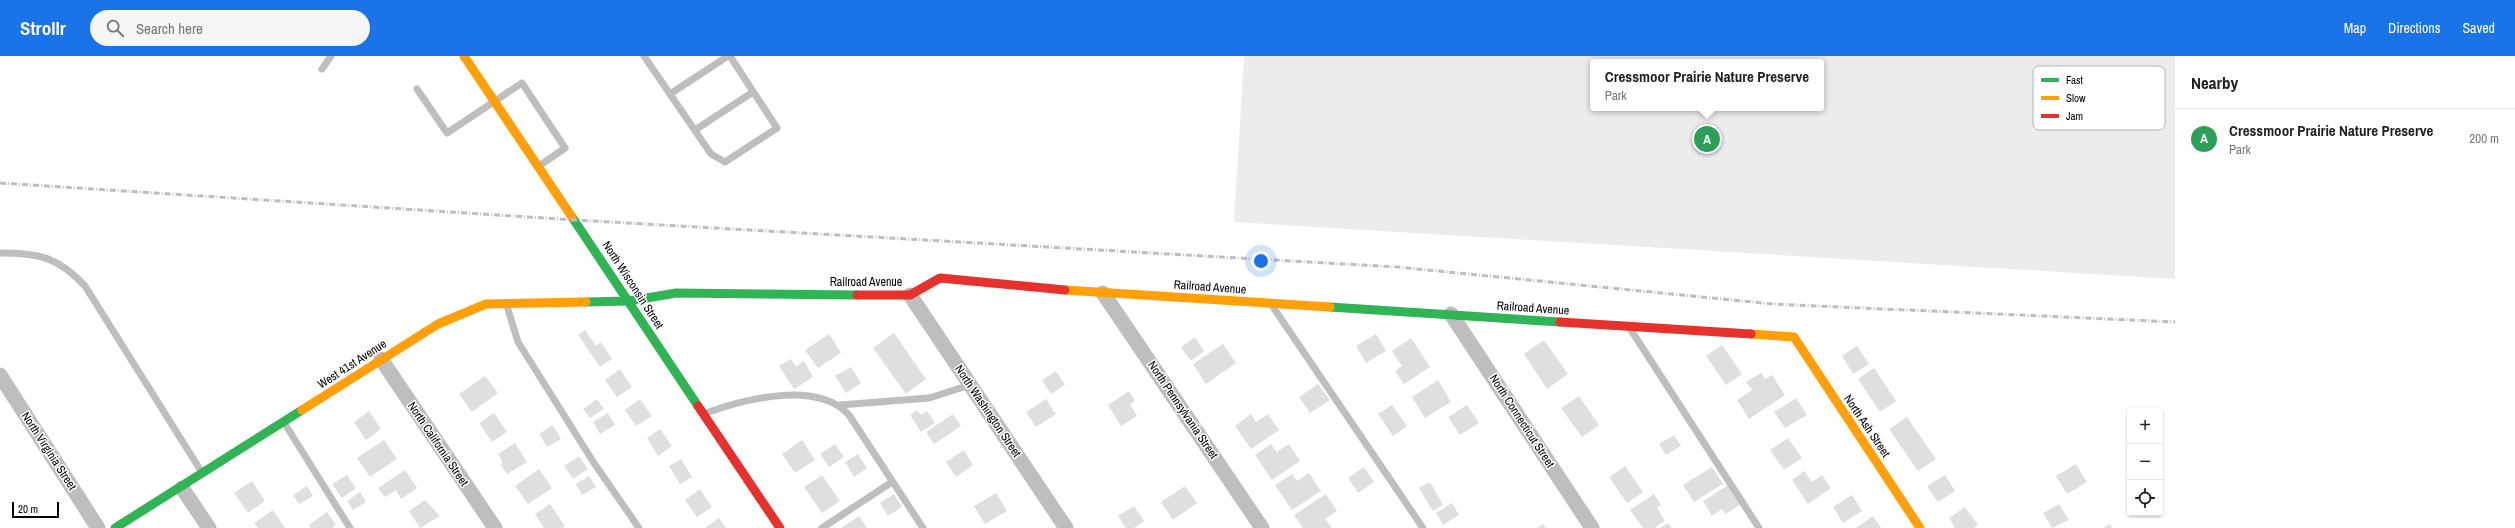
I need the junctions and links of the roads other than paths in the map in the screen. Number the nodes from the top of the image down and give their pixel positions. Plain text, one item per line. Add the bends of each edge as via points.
1 (331, 56) edge
2 (464, 56) edge
3 (729, 56) edge
4 (646, 57) edge
5 (322, 69) dead end
6 (417, 89) dead end
7 (753, 92) junction
8 (670, 94) junction
9 (495, 101) junction
10 (695, 130) junction
11 (538, 166) junction
12 (0, 253) edge
13 (1103, 293) junction
14 (910, 295) junction
15 (628, 301) junction
16 (1270, 303) junction
17 (506, 304) junction
18 (1451, 314) junction
19 (1628, 326) junction
20 (1794, 337) joint
21 (381, 359) junction
22 (0, 375) edge
23 (970, 385) junction
24 (840, 405) junction
25 (704, 414) junction
26 (283, 422) junction
27 (203, 474) junction
28 (892, 482) junction
29 (182, 488) junction
30 (98, 528) edge
31 (116, 528) edge
32 (209, 528) edge
33 (350, 528) edge
34 (495, 528) edge
35 (639, 528) edge
36 (780, 528) edge
37 (822, 528) edge
38 (923, 528) edge
39 (1066, 528) edge
40 (1262, 528) edge
41 (1423, 528) edge
42 (1592, 528) edge
43 (1759, 528) edge
44 (1920, 528) edge

1 - 5 lane
2 - 9 street, North Wisconsin Street
3 - 7 lane
3 - 8 lane
4 - 8 lane
6 - 9 lane via 447,133
7 - 10 lane
7 - 10 lane via 777,128 725,162 711,154
8 - 10 lane
9 - 11 street, North Wisconsin Street
9 - 11 lane via 522,83 565,148
11 - 15 street, North Wisconsin Street
12 - 27 lane via 36,254 54,260 77,277
13 - 14 street, Railroad Avenue via 940,278
13 - 16 street, Railroad Avenue
13 - 40 street, North Pennsylvania Street
14 - 15 street, Railroad Avenue via 676,293
14 - 23 street, North Washington Street
15 - 17 street, West 41st Avenue
15 - 25 street, North Wisconsin Street
16 - 18 street, Railroad Avenue
16 - 41 lane
17 - 21 street, West 41st Avenue via 486,304 438,324
17 - 35 lane via 518,342 594,463
18 - 19 street, Railroad Avenue
18 - 42 street, North Connecticut Street
19 - 20 street, Railroad Avenue
19 - 43 lane
20 - 44 street, North Ash Street
21 - 26 street, West 41st Avenue
21 - 34 street, North California Street
22 - 30 street, North Virginia Street
23 - 24 lane via 929,398
23 - 39 street, North Washington Street
24 - 25 lane via 821,398 786,395 738,401
24 - 28 lane
25 - 36 street, North Wisconsin Street
26 - 27 street, West 41st Avenue
26 - 33 lane
27 - 29 street, West 41st Avenue
28 - 37 lane
28 - 38 lane
29 - 31 street, West 41st Avenue
29 - 32 street

